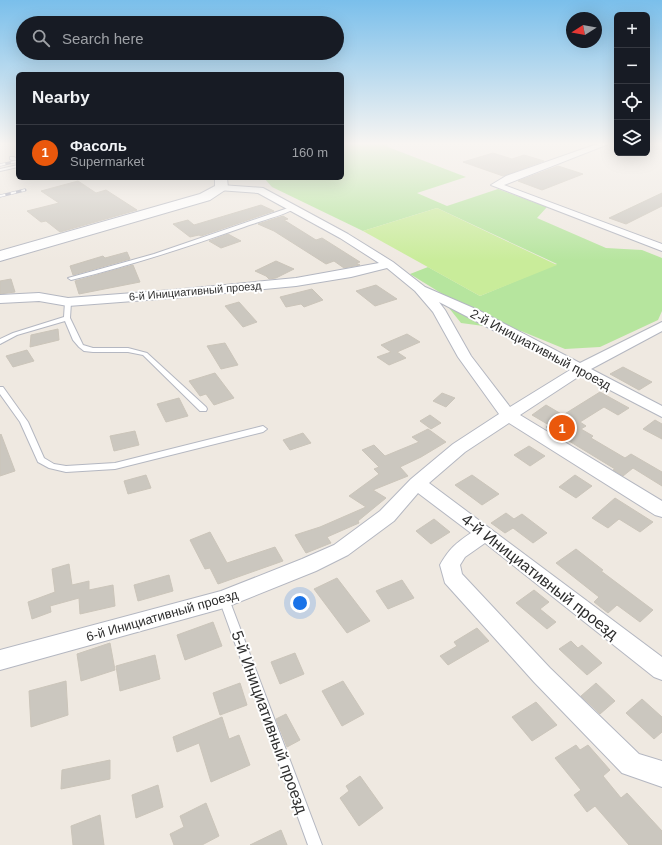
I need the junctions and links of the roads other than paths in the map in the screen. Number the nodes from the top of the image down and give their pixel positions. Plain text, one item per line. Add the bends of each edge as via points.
1 (501, 182) edge
2 (221, 183) edge
3 (293, 208) junction
4 (662, 248) edge
5 (0, 256) edge
6 (389, 264) junction
7 (71, 278) dead end
8 (419, 288) junction
9 (0, 299) edge
10 (68, 302) junction
11 (66, 318) junction
12 (660, 330) edge
13 (0, 342) edge
14 (579, 370) junction
15 (0, 390) edge
16 (203, 409) dead end
17 (662, 412) edge
18 (508, 415) junction
19 (263, 429) dead end
20 (417, 483) junction
21 (662, 510) edge
22 (485, 533) junction
23 (224, 599) junction
24 (0, 660) edge
25 (662, 670) edge
26 (662, 774) edge
27 (315, 845) edge

1 - 4 street via 496,185
2 - 3 street via 260,190
2 - 5 street via 205,197
3 - 6 street
3 - 7 lane via 157,257
6 - 8 street
6 - 10 street, 6-й Инициативный проезд via 296,282
8 - 14 street, 2-й Инициативный проезд via 473,313
8 - 18 street via 439,310 466,357
9 - 10 street, 6-й Инициативный проезд via 39,296
10 - 11 lane
11 - 13 lane via 15,334
11 - 16 lane via 81,346 88,350 138,350
12 - 14 street, 6-й Инициативный проезд
14 - 17 street, 2-й Инициативный проезд
14 - 18 street, 6-й Инициативный проезд
15 - 19 lane via 24,422 41,460 66,469 115,466
18 - 20 street, 6-й Инициативный проезд via 459,448
18 - 21 street
20 - 22 street, 4-й Инициативный проезд
20 - 23 street, 6-й Инициативный проезд via 387,516 341,550
22 - 25 street, 4-й Инициативный проезд
22 - 26 street via 458,552 450,565 452,577 542,675 631,764
23 - 24 street, 6-й Инициативный проезд
23 - 27 lane, 5-й Инициативный проезд

